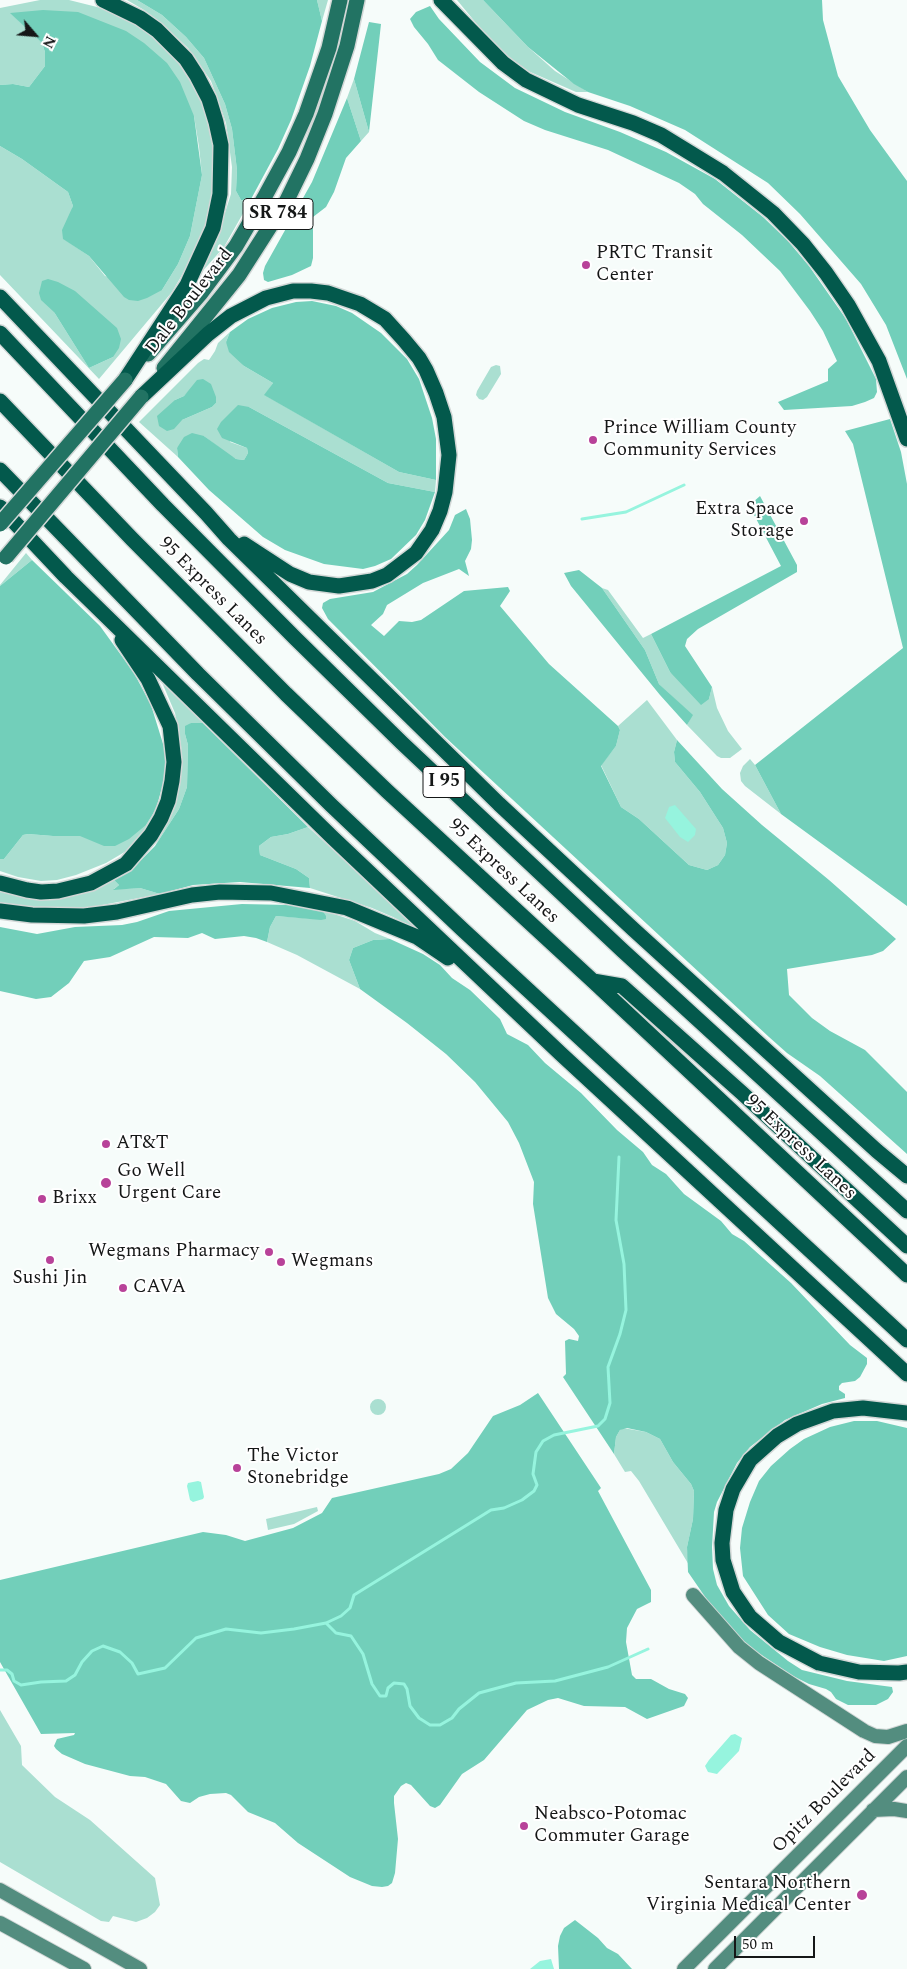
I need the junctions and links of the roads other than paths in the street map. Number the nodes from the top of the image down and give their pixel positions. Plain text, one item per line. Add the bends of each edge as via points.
1 (103, 0) edge
2 (340, 0) edge
3 (357, 0) edge
4 (441, 0) edge
5 (0, 297) edge
6 (0, 334) edge
7 (125, 380) junction
8 (141, 397) junction
9 (0, 401) edge
10 (907, 439) edge
11 (0, 470) edge
12 (0, 507) edge
13 (206, 513) junction
14 (0, 524) edge
15 (2, 562) edge
16 (78, 588) junction
17 (0, 883) edge
18 (0, 911) edge
19 (593, 981) junction
20 (525, 1020) junction
21 (907, 1176) edge
22 (907, 1212) edge
23 (907, 1246) edge
24 (907, 1275) edge
25 (907, 1340) edge
26 (907, 1374) edge
27 (907, 1413) edge
28 (693, 1595) dead end
29 (907, 1672) edge
30 (907, 1731) edge
31 (907, 1746) edge
32 (907, 1777) edge
33 (873, 1810) junction
34 (907, 1811) edge
35 (0, 1890) edge
36 (0, 1923) edge
37 (84, 1969) edge
38 (140, 1969) edge
39 (684, 1969) edge
40 (715, 1969) edge

1 - 7 highway via 157,30 186,59 208,99 221,145 220,194 213,228 187,285
2 - 7 main road, Dale Boulevard / SR 784 via 329,48 306,114 264,198 236,246 201,293
3 - 8 main road, Dale Boulevard / SR 784 via 347,46 328,105 286,200 240,275
4 - 10 highway via 503,63 526,80 578,105 660,135 723,173 773,213 803,244 848,306 879,360
5 - 13 highway
6 - 22 highway, I 95 via 163,505 402,743
7 - 14 main road, Dale Boulevard / SR 784, bridge
8 - 13 highway via 231,316 266,298 293,291 328,293 376,313 404,340 426,370 447,434 448,475 432,530 416,553 401,566 372,581 356,585 309,582 250,549
8 - 15 main road, Dale Boulevard / SR 784, bridge
9 - 19 highway, 95 Express Lanes via 132,540 286,694 386,791
11 - 25 highway via 198,674 331,805
12 - 16 highway
13 - 21 highway via 292,602 499,804
16 - 17 highway via 128,647 158,698 170,726 172,781 168,800 156,827 139,850 126,864 91,883 58,891 26,890
16 - 20 highway via 332,838
18 - 20 highway via 84,916 220,892 271,893 307,898 347,908 417,937 458,965
19 - 23 highway via 622,986
19 - 24 highway, 95 Express Lanes
20 - 26 highway
27 - 29 highway via 863,1408 833,1411 797,1424 777,1436 750,1460 733,1489 726,1510 722,1543 723,1560 733,1592 750,1617 779,1642 818,1663 851,1670
28 - 30 main road via 746,1652 864,1731 888,1738
31 - 39 main road, Opitz Boulevard
32 - 33 main road
33 - 34 main road
33 - 40 main road
35 - 38 main road
36 - 37 main road

